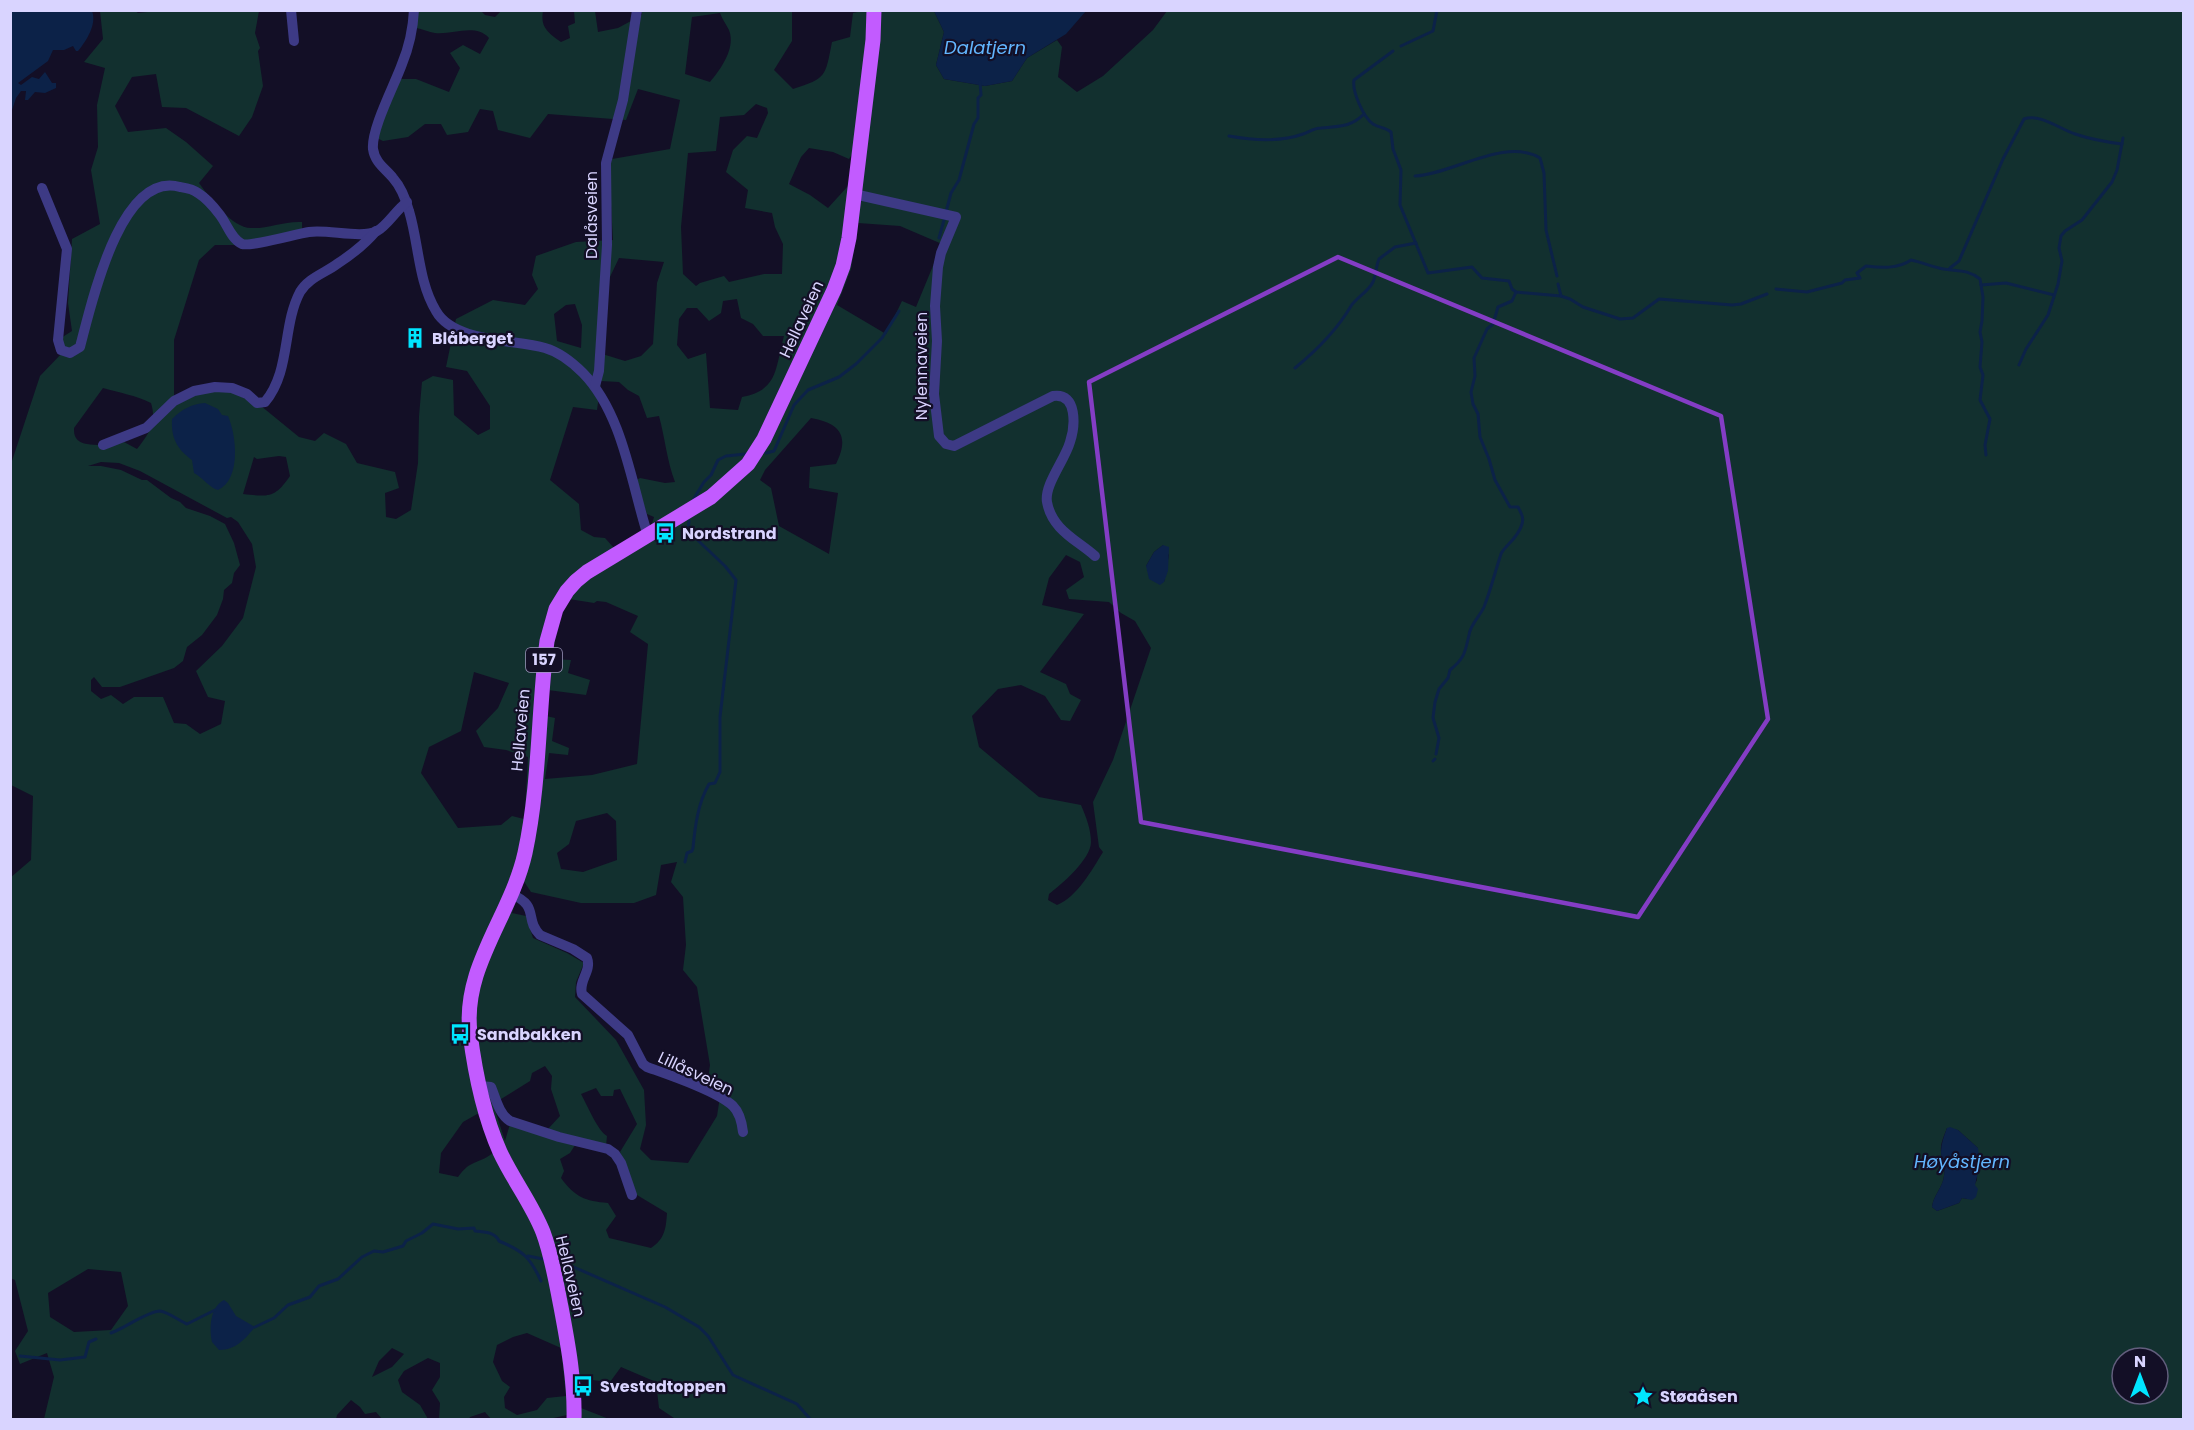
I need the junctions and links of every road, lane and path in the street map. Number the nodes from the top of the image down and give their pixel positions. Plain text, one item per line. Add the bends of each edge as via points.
1 (291, 10) edge
2 (414, 10) edge
3 (637, 10) edge
4 (874, 10) edge
5 (294, 41) dead end
6 (42, 188) dead end
7 (854, 194) junction
8 (407, 202) junction
9 (376, 231) junction
10 (595, 386) junction
11 (103, 445) dead end
12 (648, 536) junction
13 (1095, 556) dead end
14 (511, 894) junction
15 (480, 1086) junction
16 (743, 1132) dead end
17 (632, 1195) dead end
18 (574, 1412) edge

1 - 5 street
2 - 8 street via 407,50 373,146 377,161 396,181
3 - 10 street, Dalåsveien via 623,100 606,163 606,263
4 - 7 main road, Hellaveien / 157
6 - 9 street via 67,249 58,340 61,350 70,353 80,347 106,258 121,228 143,197 165,184 196,191 244,245 312,231
7 - 12 main road, Hellaveien / 157 via 837,284 757,451 727,485
7 - 13 street, Nylennaveien via 956,218 940,253 936,284 934,394 939,436 954,446 1053,396 1068,400 1073,409 1071,439 1047,502 1060,528
8 - 9 street
8 - 10 street via 427,291 440,317 456,329 549,350 576,366
9 - 11 street via 302,290 280,375 265,402 257,403 232,388 202,389 174,401 146,428
10 - 12 street via 616,426
12 - 14 main road, Hellaveien / 157 via 576,581 560,600 552,619 527,839
14 - 15 main road, Hellaveien / 157 via 483,954 471,993 470,1035
14 - 16 street, Lillåsveien via 529,905 536,932 587,958 582,994 628,1035 643,1064 732,1105 739,1114
15 - 17 street via 491,1087 510,1121 615,1154
15 - 18 main road, Hellaveien / 157 via 500,1152 548,1245 567,1338

